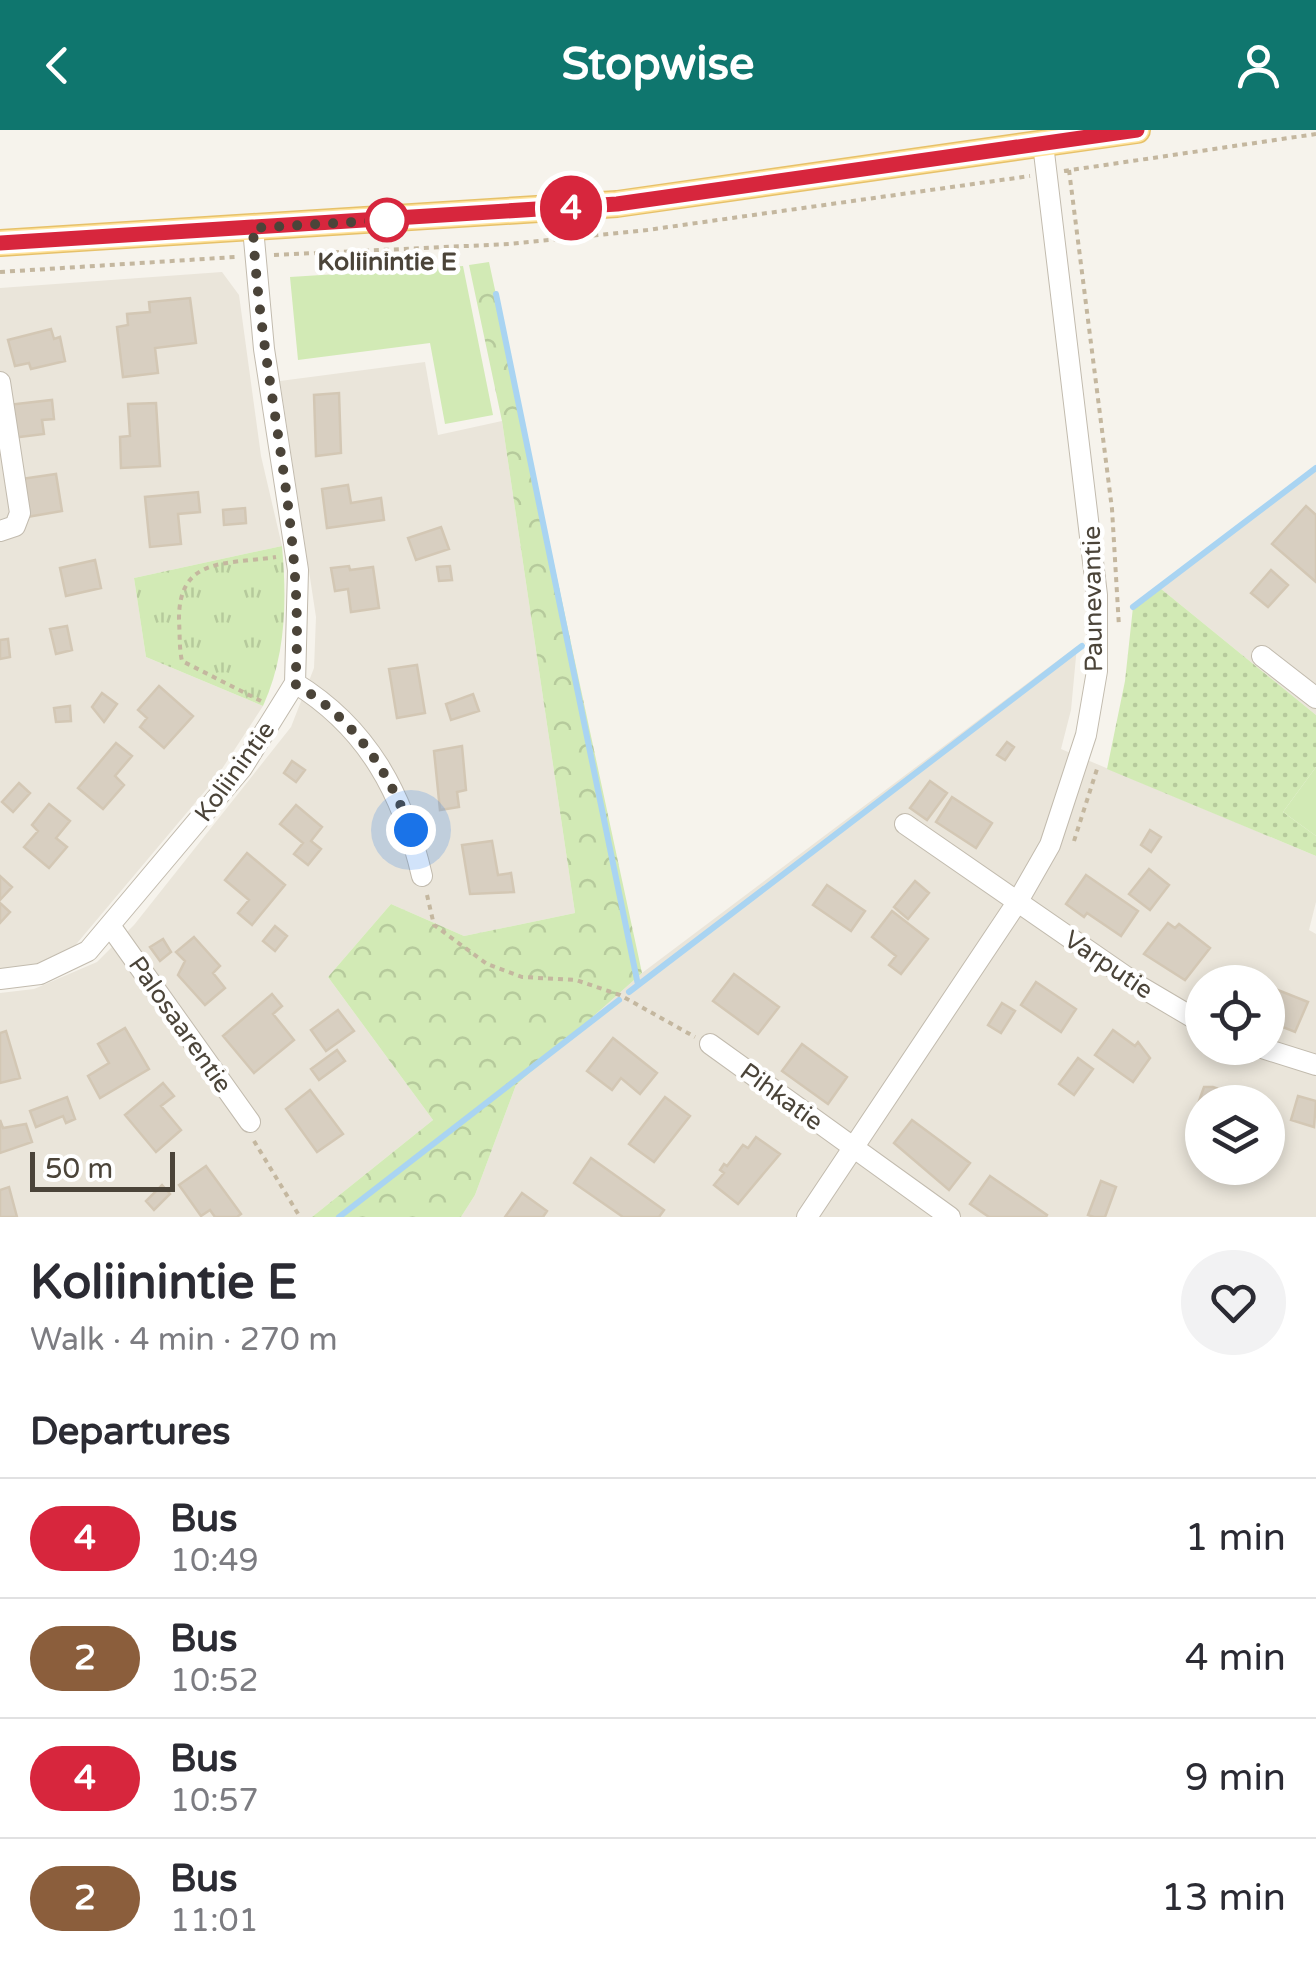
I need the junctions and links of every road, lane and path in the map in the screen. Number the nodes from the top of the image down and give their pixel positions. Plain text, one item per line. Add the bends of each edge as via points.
1 (1137, 130) edge
2 (1043, 144) junction
3 (253, 228) junction
4 (0, 243) edge
5 (0, 382) edge
6 (0, 530) edge
7 (295, 554) junction
8 (1262, 656) dead end
9 (295, 684) junction
10 (1316, 698) edge
11 (279, 709) junction
12 (905, 824) dead end
13 (422, 876) joint
14 (1018, 901) junction
15 (111, 927) junction
16 (0, 980) edge
17 (1185, 1013) edge
18 (710, 1044) joint
19 (1285, 1055) edge
20 (1316, 1065) edge
21 (250, 1122) joint
22 (855, 1148) junction
23 (300, 1217) edge
24 (807, 1217) edge
25 (950, 1217) edge

1 - 2 main road
2 - 3 main road via 617,204
2 - 14 street, Paunevantie via 1090,507 1097,671 1070,794
3 - 4 main road
3 - 7 street, Koliinintie
5 - 6 street via 20,513 15,526
7 - 9 street, Koliinintie
7 - 11 path via 192,573 179,609 182,660
8 - 10 street
9 - 11 street, Koliinintie
9 - 13 street via 355,731 392,782
11 - 15 street, Koliinintie via 242,768
12 - 14 street, Varputie
13 - 18 path via 434,925 487,964 620,995
14 - 17 street, Varputie
14 - 22 street, Paunevantie
15 - 16 street, Koliinintie via 66,966
15 - 21 street, Palosaarentie
18 - 22 street, Pihkatie
19 - 20 street
21 - 23 path via 254,1146
22 - 24 street, Paunevantie
22 - 25 street, Pihkatie

